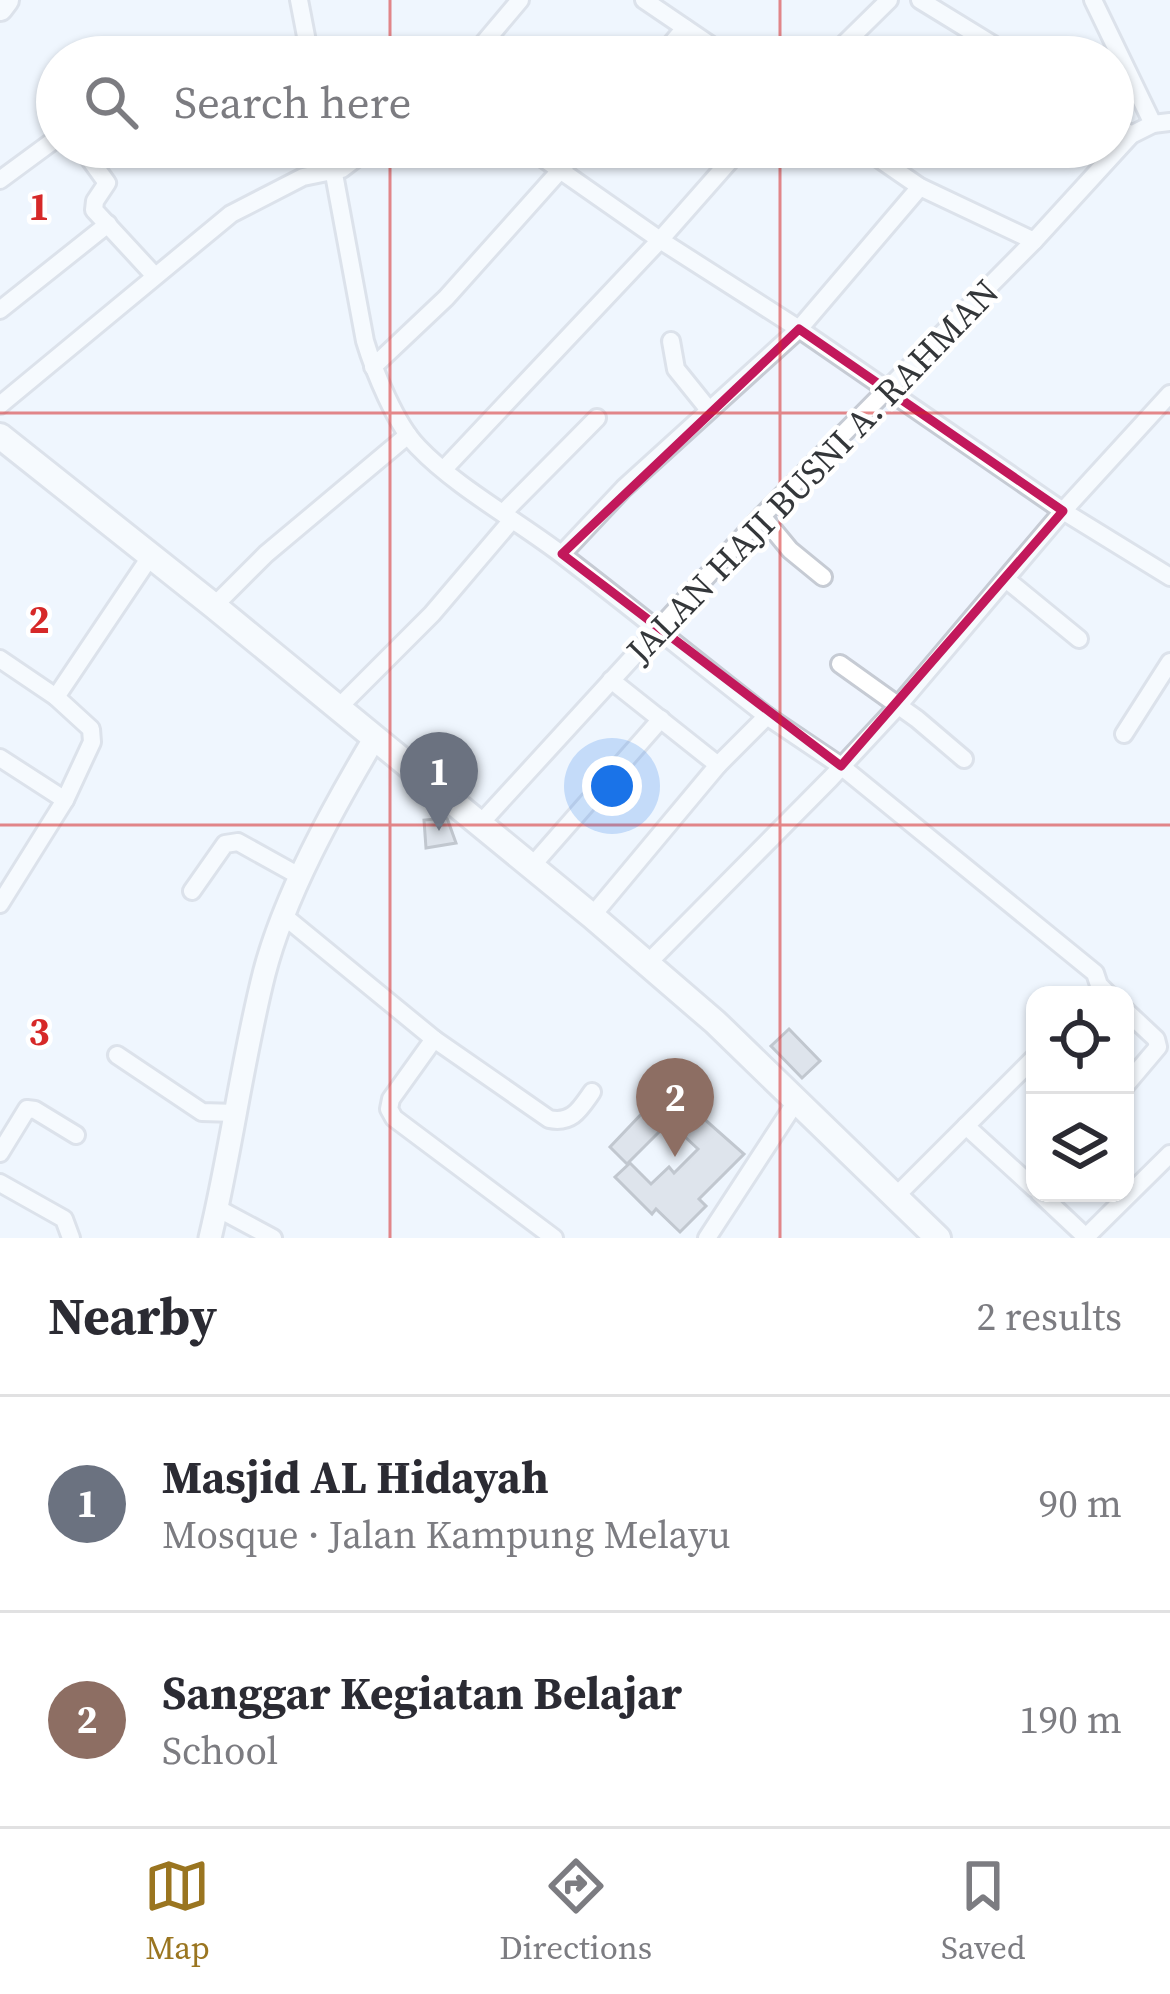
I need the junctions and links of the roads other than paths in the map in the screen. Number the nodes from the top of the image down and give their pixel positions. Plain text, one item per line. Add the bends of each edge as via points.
1 (298, 0) edge
2 (520, 0) edge
3 (644, 0) edge
4 (889, 0) edge
5 (920, 0) edge
6 (1093, 0) edge
7 (685, 28) junction
8 (306, 36) edge
9 (490, 36) edge
10 (678, 36) edge
11 (697, 36) edge
12 (852, 36) edge
13 (979, 36) edge
14 (1113, 36) edge
15 (1134, 73) edge
16 (1162, 123) edge
17 (1134, 134) edge
18 (36, 153) edge
19 (96, 168) edge
20 (333, 168) edge
21 (340, 168) edge
22 (558, 168) edge
23 (723, 168) edge
24 (892, 168) edge
25 (1101, 168) edge
26 (561, 170) junction
27 (334, 172) junction
28 (0, 180) edge
29 (920, 187) junction
30 (107, 224) junction
31 (660, 240) junction
32 (1034, 242) junction
33 (155, 276) junction
34 (0, 310) edge
35 (799, 328) junction
36 (671, 341) dead end
37 (373, 367) junction
38 (888, 391) junction
39 (1170, 394) edge
40 (0, 405) edge
41 (709, 410) junction
42 (596, 418) dead end
43 (408, 435) junction
44 (4, 448) edge
45 (444, 469) junction
46 (1064, 512) junction
47 (762, 516) junction
48 (507, 517) junction
49 (562, 554) junction
50 (150, 556) junction
51 (824, 577) dead end
52 (1170, 577) edge
53 (1007, 580) junction
54 (214, 605) junction
55 (656, 630) junction
56 (1079, 639) dead end
57 (1170, 662) edge
58 (840, 664) dead end
59 (2, 665) edge
60 (611, 680) junction
61 (56, 697) junction
62 (897, 706) junction
63 (338, 709) junction
64 (767, 716) junction
65 (661, 719) junction
66 (1124, 734) dead end
67 (374, 739) junction
68 (0, 758) edge
69 (964, 759) dead end
70 (718, 765) junction
71 (841, 766) junction
72 (65, 800) junction
73 (479, 825) junction
74 (531, 867) junction
75 (302, 877) junction
76 (192, 891) dead end
77 (0, 904) edge
78 (284, 916) junction
79 (592, 916) junction
80 (646, 964) junction
81 (1098, 986) edge
82 (1134, 1018) edge
83 (434, 1039) junction
84 (116, 1055) dead end
85 (1026, 1070) edge
86 (1134, 1075) edge
87 (592, 1092) dead end
88 (797, 1100) junction
89 (236, 1113) junction
90 (966, 1126) junction
91 (76, 1135) dead end
92 (0, 1153) edge
93 (1170, 1154) edge
94 (1026, 1181) edge
95 (0, 1183) edge
96 (896, 1196) junction
97 (1048, 1202) edge
98 (217, 1208) junction
99 (71, 1238) edge
100 (210, 1238) edge
101 (273, 1238) edge
102 (554, 1238) edge
103 (706, 1238) edge
104 (938, 1238) edge
105 (1086, 1238) edge

1 - 8 street
2 - 9 street
3 - 7 street
4 - 12 street
5 - 13 street
6 - 14 street
7 - 10 street
7 - 11 street
15 - 16 street
16 - 17 street
18 - 28 street
19 - 30 street via 107,183 93,206
20 - 27 street
21 - 27 street
22 - 26 street
23 - 31 street
24 - 29 street
25 - 32 street, JALAN HAJI BUSNI A. RAHMAN
26 - 31 street
26 - 37 street
27 - 33 street via 303,177 245,205
27 - 37 street
29 - 32 street
29 - 35 street
30 - 33 street
30 - 34 street
31 - 35 street
31 - 45 street
32 - 38 street, JALAN HAJI BUSNI A. RAHMAN
33 - 40 street
35 - 38 street
35 - 41 street
36 - 41 street via 676,369
37 - 43 street
38 - 46 street
38 - 47 street, JALAN HAJI BUSNI A. RAHMAN
39 - 46 street
41 - 49 street
42 - 48 street
43 - 45 street
43 - 54 street
44 - 50 main road
45 - 48 street
46 - 52 street
46 - 53 street
47 - 51 street
47 - 55 street, JALAN HAJI BUSNI A. RAHMAN
48 - 49 street
48 - 63 street via 422,624
49 - 55 street
50 - 54 main road
50 - 61 street
53 - 56 street
53 - 62 street
54 - 63 main road
55 - 60 street, JALAN HAJI BUSNI A. RAHMAN
55 - 64 street
57 - 66 street
58 - 62 street
59 - 61 street
60 - 65 street
60 - 73 street, JALAN HAJI BUSNI A. RAHMAN
61 - 72 street via 93,737
62 - 69 street
62 - 71 street
63 - 67 main road
64 - 70 street
64 - 71 street
65 - 70 street
65 - 74 street
67 - 73 main road
67 - 75 street
68 - 72 street
70 - 79 street
71 - 80 street
71 - 81 street via 1095,974
72 - 77 street
73 - 74 main road
74 - 79 main road
75 - 76 street via 238,842 225,844
75 - 78 street
78 - 83 street
78 - 89 street
79 - 80 main road
80 - 88 main road
82 - 86 street via 1158,1047
83 - 87 street via 549,1119 568,1119
83 - 102 street via 391,1099 394,1118
84 - 89 street via 202,1112
85 - 90 street
88 - 96 main road
88 - 103 street
89 - 98 street
90 - 94 street
90 - 96 street
91 - 92 street via 27,1109
93 - 105 street
95 - 99 street via 64,1219
96 - 104 main road
97 - 105 street
98 - 100 street
98 - 101 street

